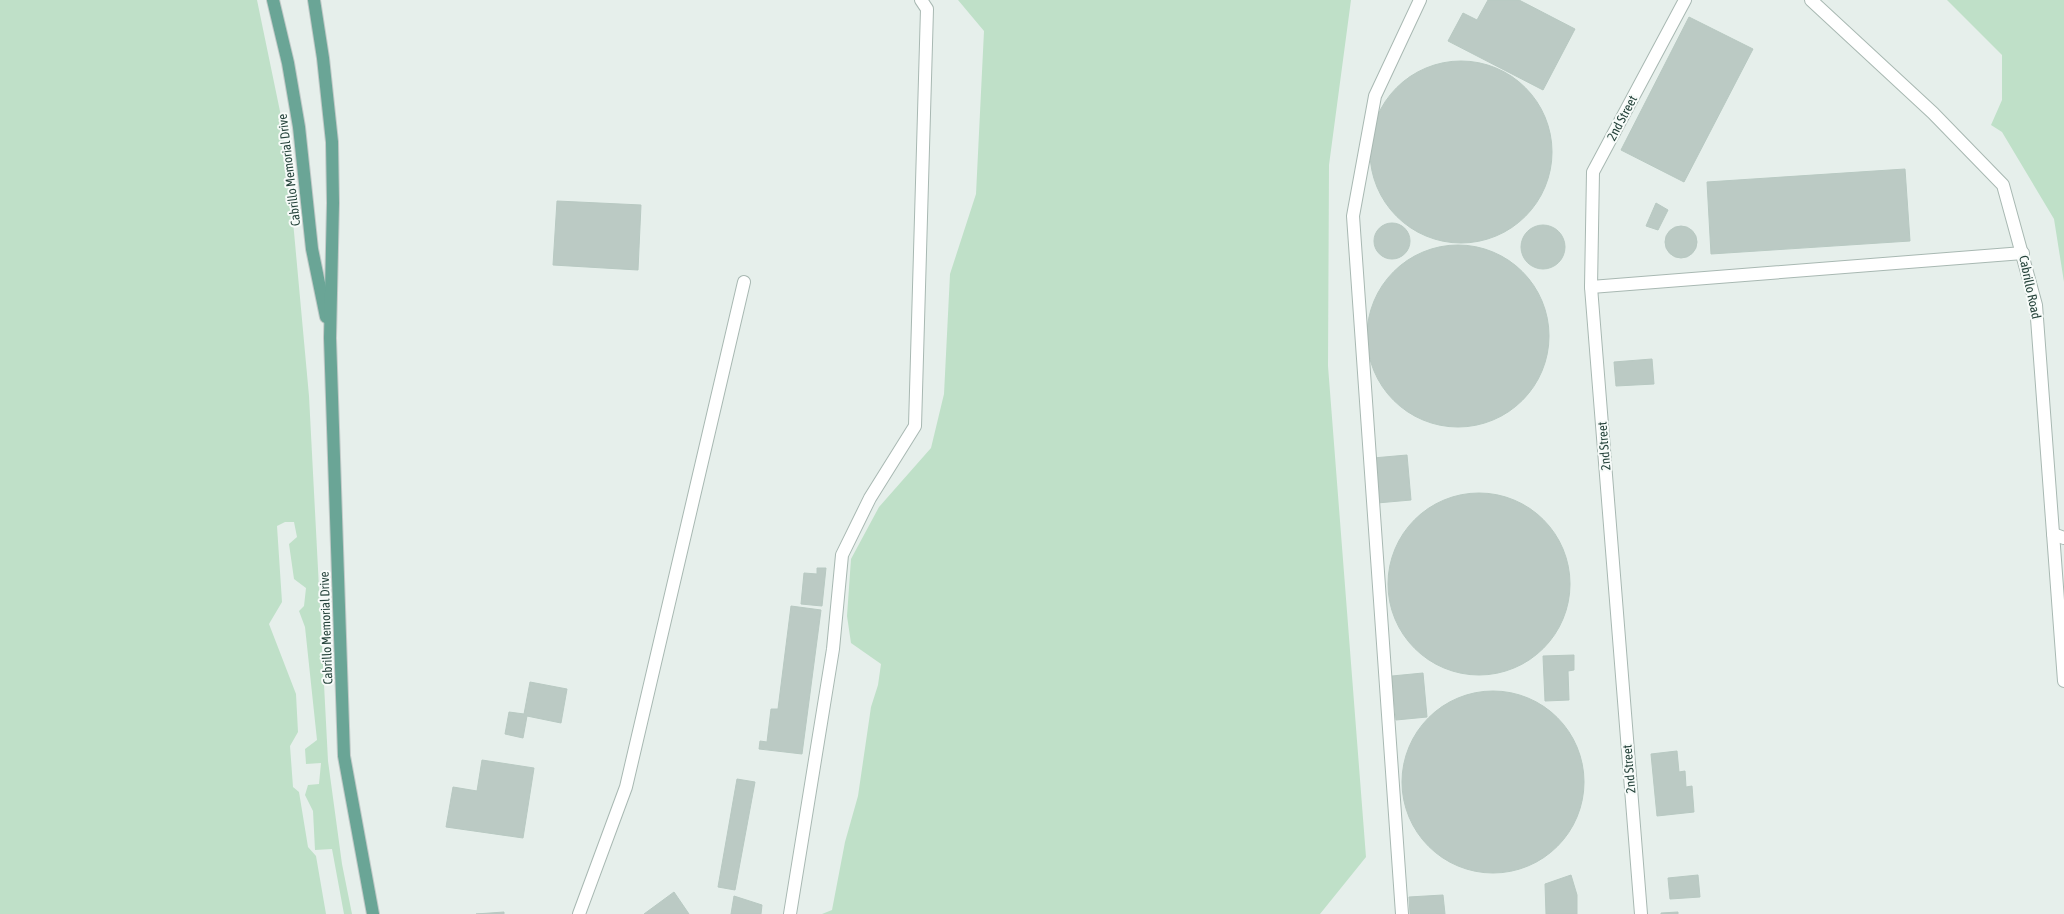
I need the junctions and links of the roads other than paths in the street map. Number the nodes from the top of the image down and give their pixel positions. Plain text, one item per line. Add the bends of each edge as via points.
1 (273, 0) edge
2 (314, 0) edge
3 (920, 0) edge
4 (1420, 0) edge
5 (1685, 0) edge
6 (1811, 0) edge
7 (2023, 253) junction
8 (744, 282) dead end
9 (1591, 287) junction
10 (330, 338) junction
11 (2058, 536) edge
12 (2064, 681) edge
13 (373, 914) edge
14 (579, 914) edge
15 (790, 914) edge
16 (1402, 914) edge
17 (1641, 914) edge

1 - 10 main road, Cabrillo Memorial Drive via 288,63 312,249
2 - 10 main road, Cabrillo Memorial Drive via 332,142
3 - 15 street via 927,9 914,426 870,498 842,555 834,649
4 - 16 street via 1375,96 1353,216
5 - 9 street, 2nd Street via 1593,172
6 - 7 street, Cabrillo Road via 1933,113 2003,185
7 - 9 street
7 - 11 street, Cabrillo Road via 2036,305
8 - 14 street via 626,787
9 - 17 street, 2nd Street
10 - 13 main road, Cabrillo Memorial Drive via 344,756
11 - 12 street, Cabrillo Road

